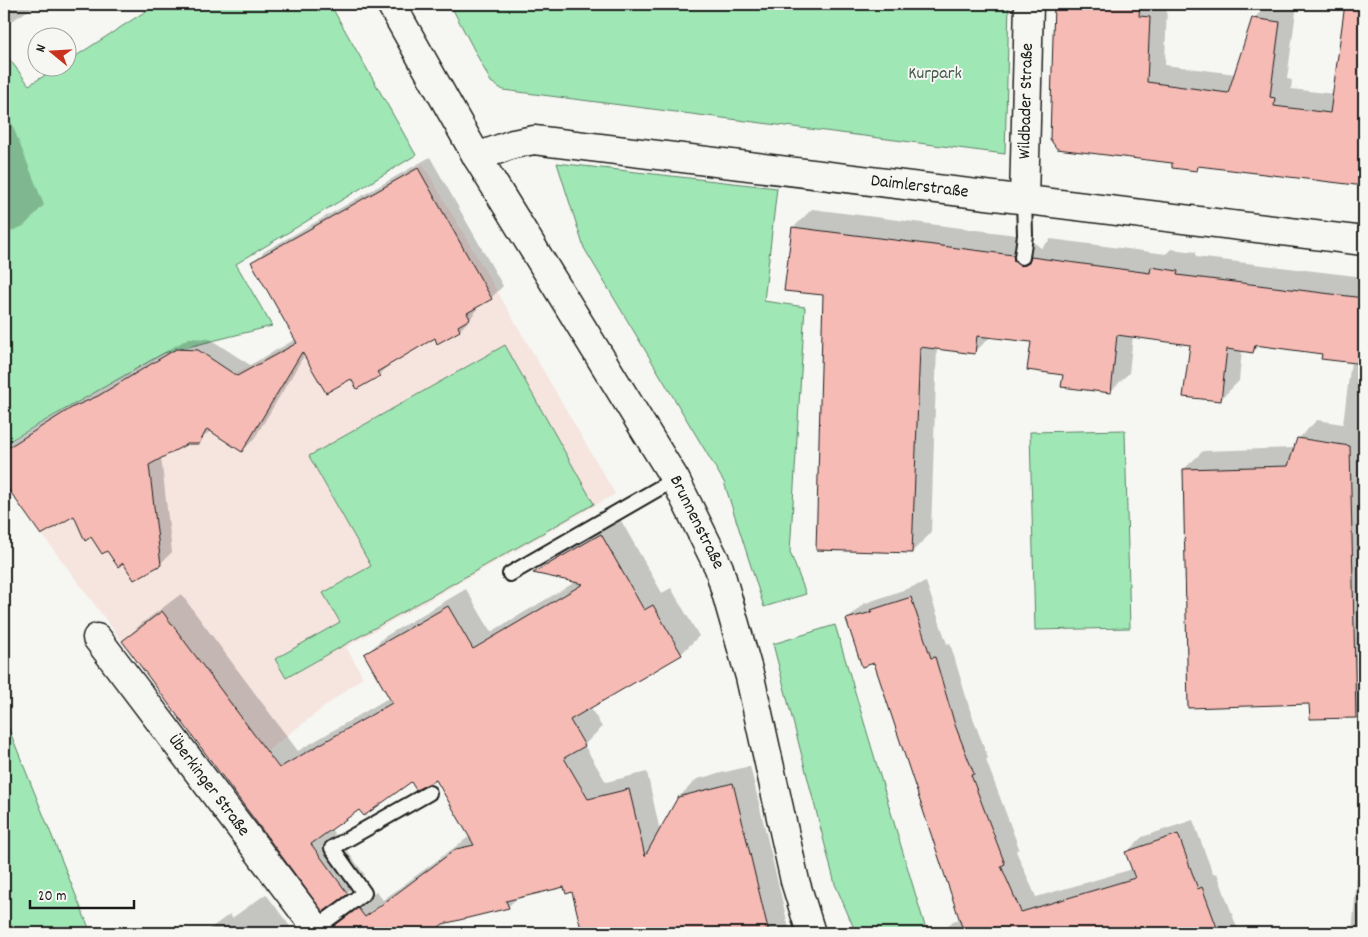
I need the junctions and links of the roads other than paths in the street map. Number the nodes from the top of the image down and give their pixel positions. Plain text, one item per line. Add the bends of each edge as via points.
1 (391, 4) edge
2 (1029, 4) edge
3 (477, 157) junction
4 (1024, 199) junction
5 (1364, 241) edge
6 (1022, 257) dead end
7 (675, 479) junction
8 (510, 574) dead end
9 (97, 638) dead end
10 (429, 793) dead end
11 (318, 931) edge
12 (811, 933) edge

1 - 3 street, Brunnenstraße
2 - 4 street, Wildbader Straße
3 - 4 street, Daimlerstraße via 534,140
3 - 7 street, Brunnenstraße
4 - 5 street, Daimlerstraße
4 - 6 lane
7 - 8 lane
7 - 12 street, Brunnenstraße via 719,568 750,677 795,881
9 - 11 street, Überkinger Straße
10 - 11 lane via 332,848 364,893

